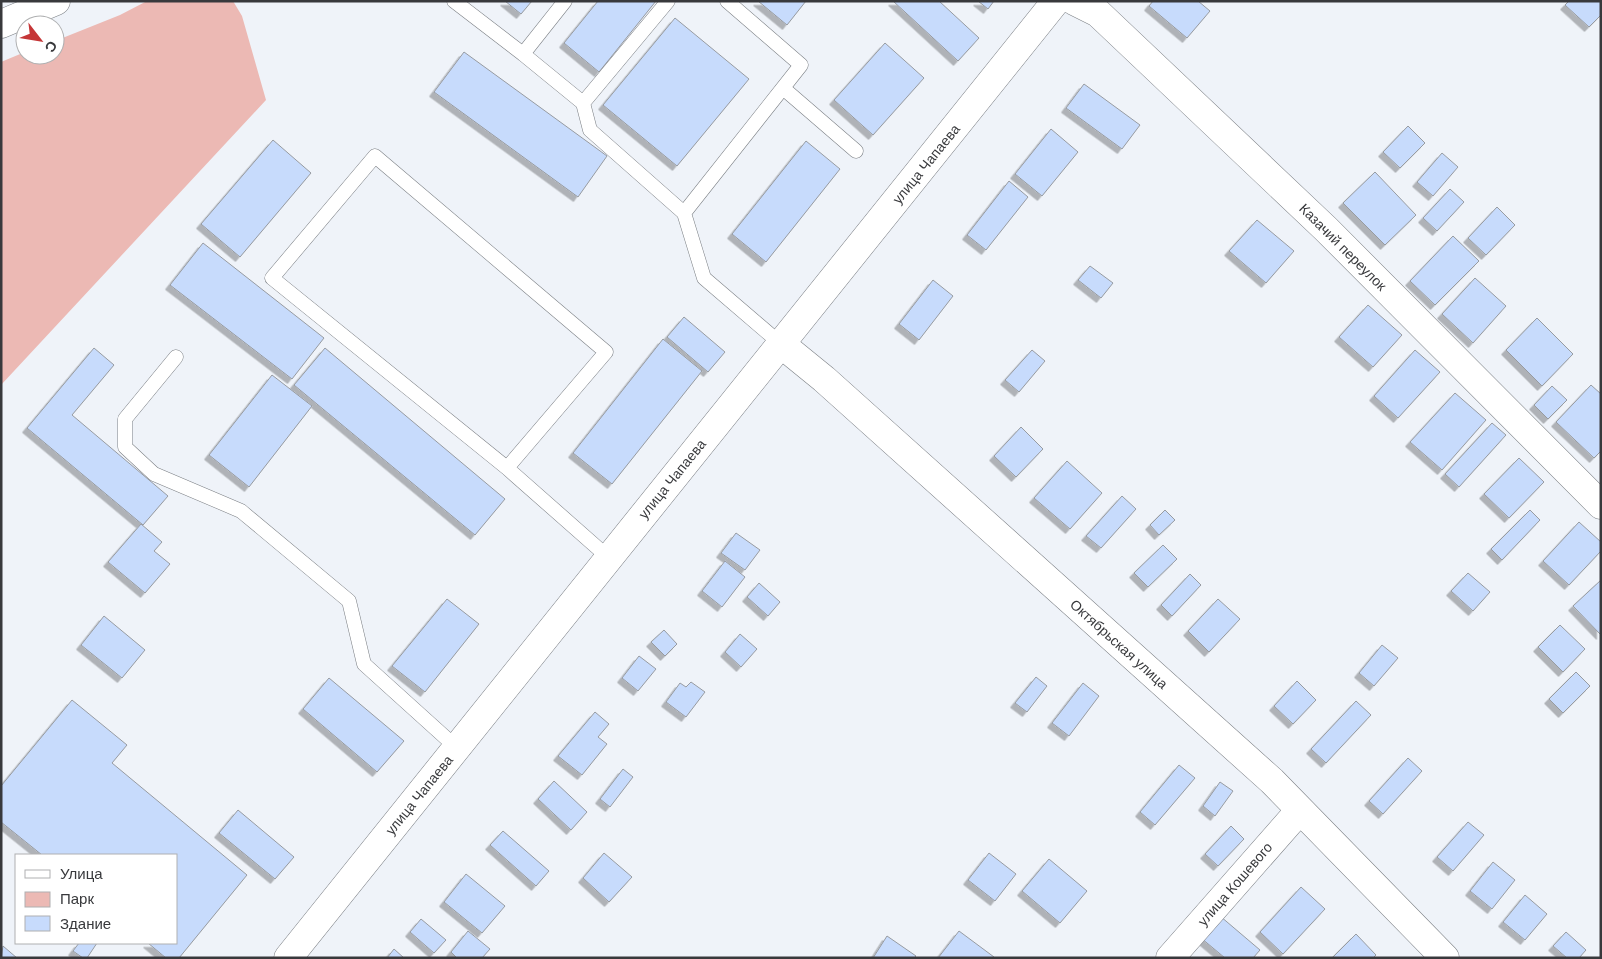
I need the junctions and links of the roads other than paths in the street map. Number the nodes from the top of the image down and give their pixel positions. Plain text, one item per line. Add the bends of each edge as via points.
1 (56, 1) edge
2 (454, 1) edge
3 (565, 1) edge
4 (668, 1) edge
5 (727, 1) edge
6 (1056, 1) edge
7 (1074, 1) edge
8 (1, 24) edge
9 (523, 54) junction
10 (783, 88) junction
11 (583, 103) junction
12 (856, 151) dead end
13 (684, 213) junction
14 (781, 344) junction
15 (176, 357) dead end
16 (508, 468) junction
17 (1601, 505) edge
18 (609, 558) junction
19 (457, 748) junction
20 (1300, 810) junction
21 (288, 958) edge
22 (1170, 958) edge
23 (1445, 958) edge

1 - 8 street
2 - 9 lane
3 - 9 lane
4 - 11 lane
5 - 10 lane via 801,65
6 - 14 street, улица Чапаева
7 - 17 street, Казачий переулок via 1098,13 1326,229
9 - 11 lane
10 - 12 lane
10 - 13 lane
11 - 13 lane via 590,130
13 - 14 lane via 704,278
14 - 18 street, улица Чапаева
14 - 20 street, Октябрьская улица via 1272,781
15 - 19 lane via 125,419 125,447 154,474 241,511 349,601 364,664
16 - 16 lane via 272,278 375,156 606,352
16 - 18 lane
18 - 19 street, улица Чапаева
19 - 21 street, улица Чапаева
20 - 22 street, улица Кошевого
20 - 23 street, Октябрьская улица

